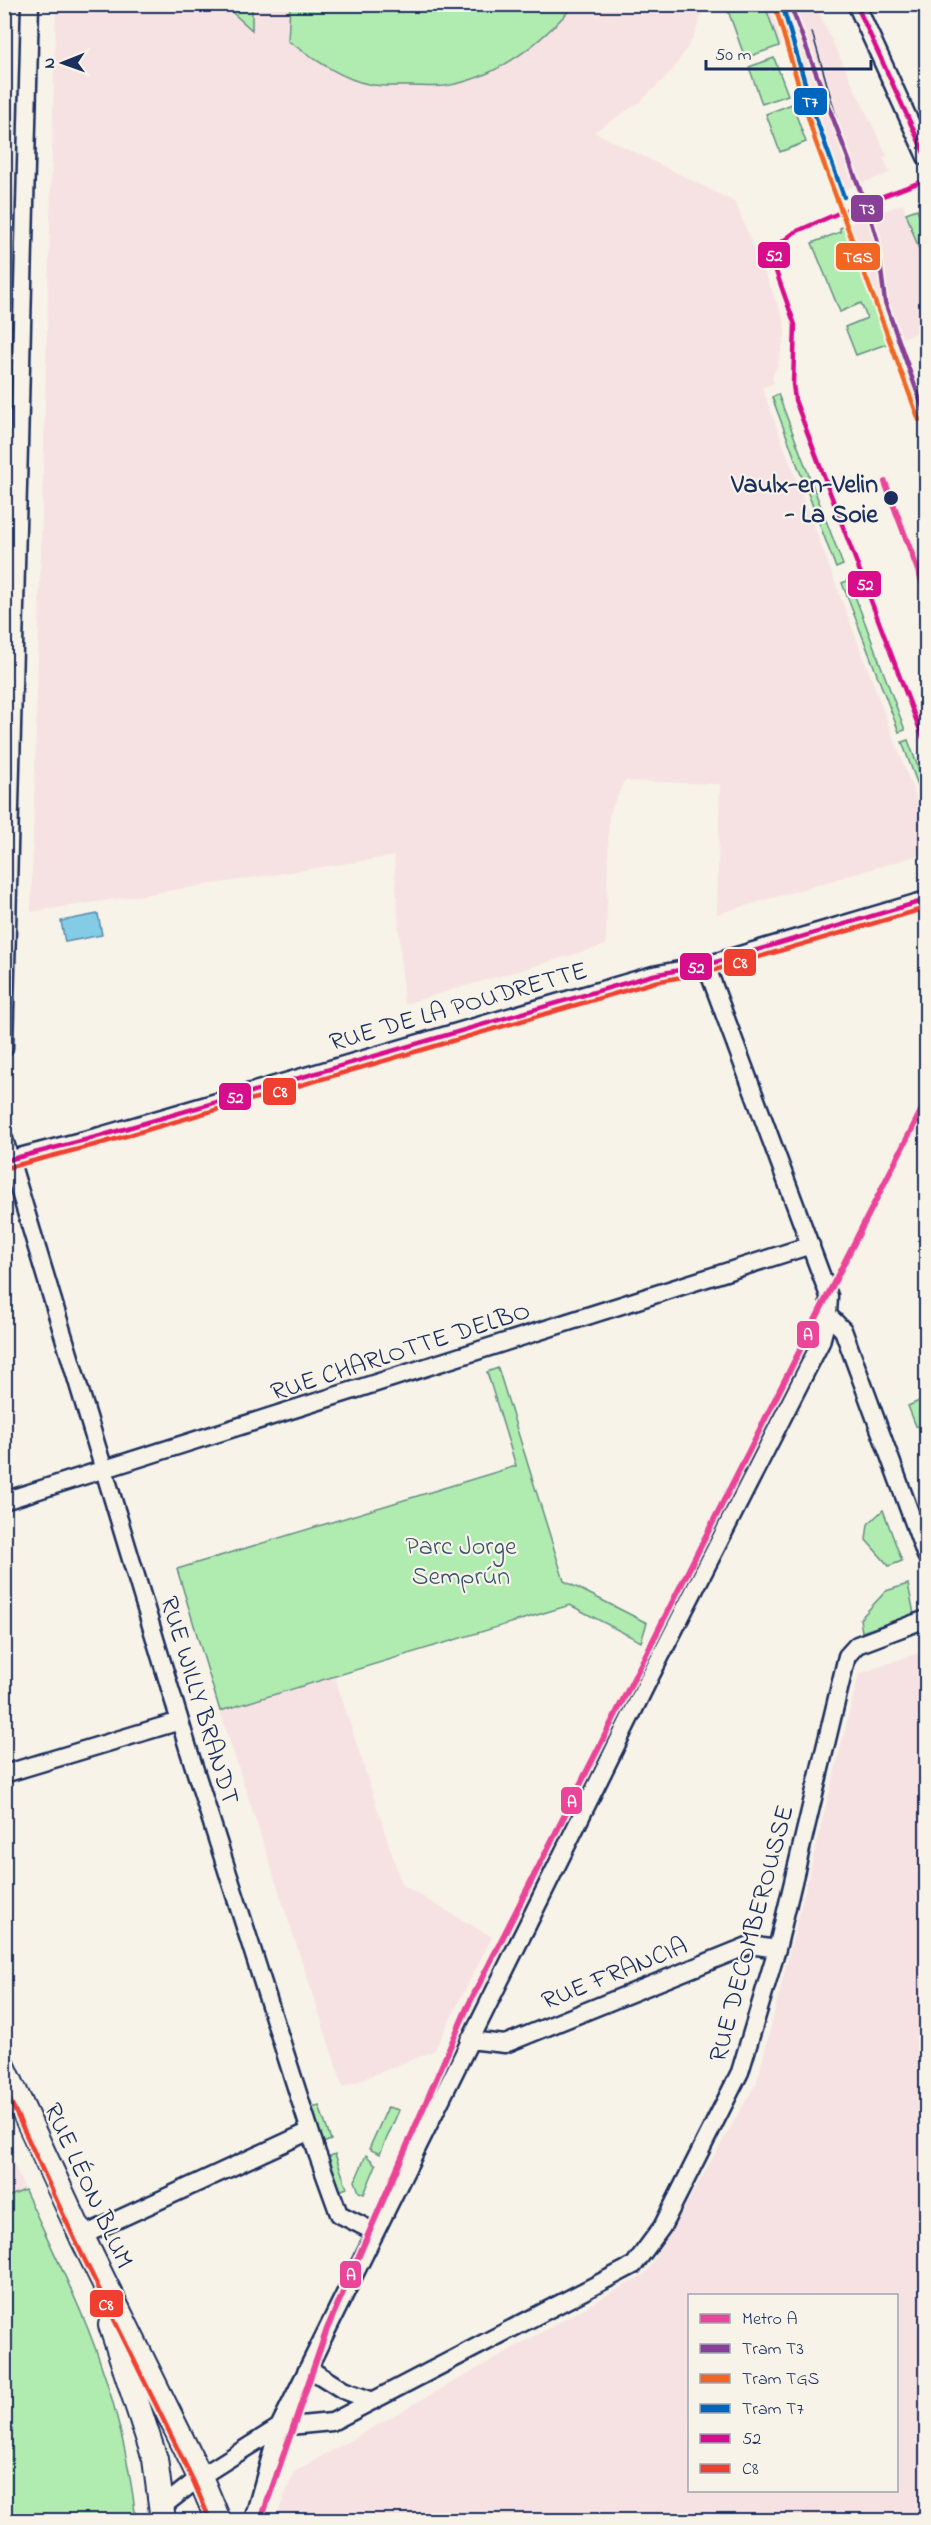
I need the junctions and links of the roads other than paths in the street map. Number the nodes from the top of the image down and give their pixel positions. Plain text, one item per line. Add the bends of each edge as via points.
1 (30, 4) edge
2 (856, 4) edge
3 (927, 157) edge
4 (927, 900) edge
5 (706, 965) junction
6 (4, 1048) edge
7 (4, 1139) edge
8 (8, 1160) edge
9 (811, 1245) junction
10 (828, 1315) junction
11 (103, 1471) junction
12 (4, 1501) edge
13 (927, 1556) edge
14 (927, 1619) edge
15 (180, 1721) junction
16 (4, 1774) edge
17 (777, 1949) junction
18 (469, 2040) junction
19 (4, 2068) edge
20 (310, 2131) junction
21 (375, 2232) junction
22 (82, 2237) junction
23 (308, 2368) junction
24 (373, 2402) junction
25 (279, 2427) junction
26 (200, 2477) junction
27 (162, 2514) edge
28 (219, 2520) edge
29 (253, 2520) edge

1 - 6 street
2 - 3 street
4 - 5 street, RUE DE LA POUDRETTE
5 - 8 street, RUE DE LA POUDRETTE via 653,975 100,1137
5 - 9 street
7 - 8 street, RUE WILLY BRANDT
8 - 11 street, RUE WILLY BRANDT
9 - 10 street via 829,1296
9 - 11 street, RUE CHARLOTTE DELBO
10 - 13 street via 843,1330
10 - 18 street via 821,1342
11 - 12 street, RUE CHARLOTTE DELBO
11 - 15 street, RUE WILLY BRANDT
14 - 17 street, RUE DECOMBEROUSSE via 857,1645 847,1656
15 - 16 street
15 - 20 street, RUE WILLY BRANDT
17 - 18 street, RUE FRANCIA via 750,1945 505,2044
17 - 24 street, RUE DECOMBEROUSSE via 740,2072 662,2226 634,2265
18 - 21 street
19 - 22 main road, RUE LÉON BLUM
20 - 21 street, RUE WILLY BRANDT via 339,2214
20 - 22 street
21 - 23 street
22 - 26 main road, RUE LÉON BLUM
22 - 27 main road via 155,2459
23 - 24 street via 343,2390
23 - 25 street
24 - 25 street via 332,2422
25 - 26 street
25 - 29 street
26 - 27 street
26 - 28 main road, RUE LÉON BLUM

